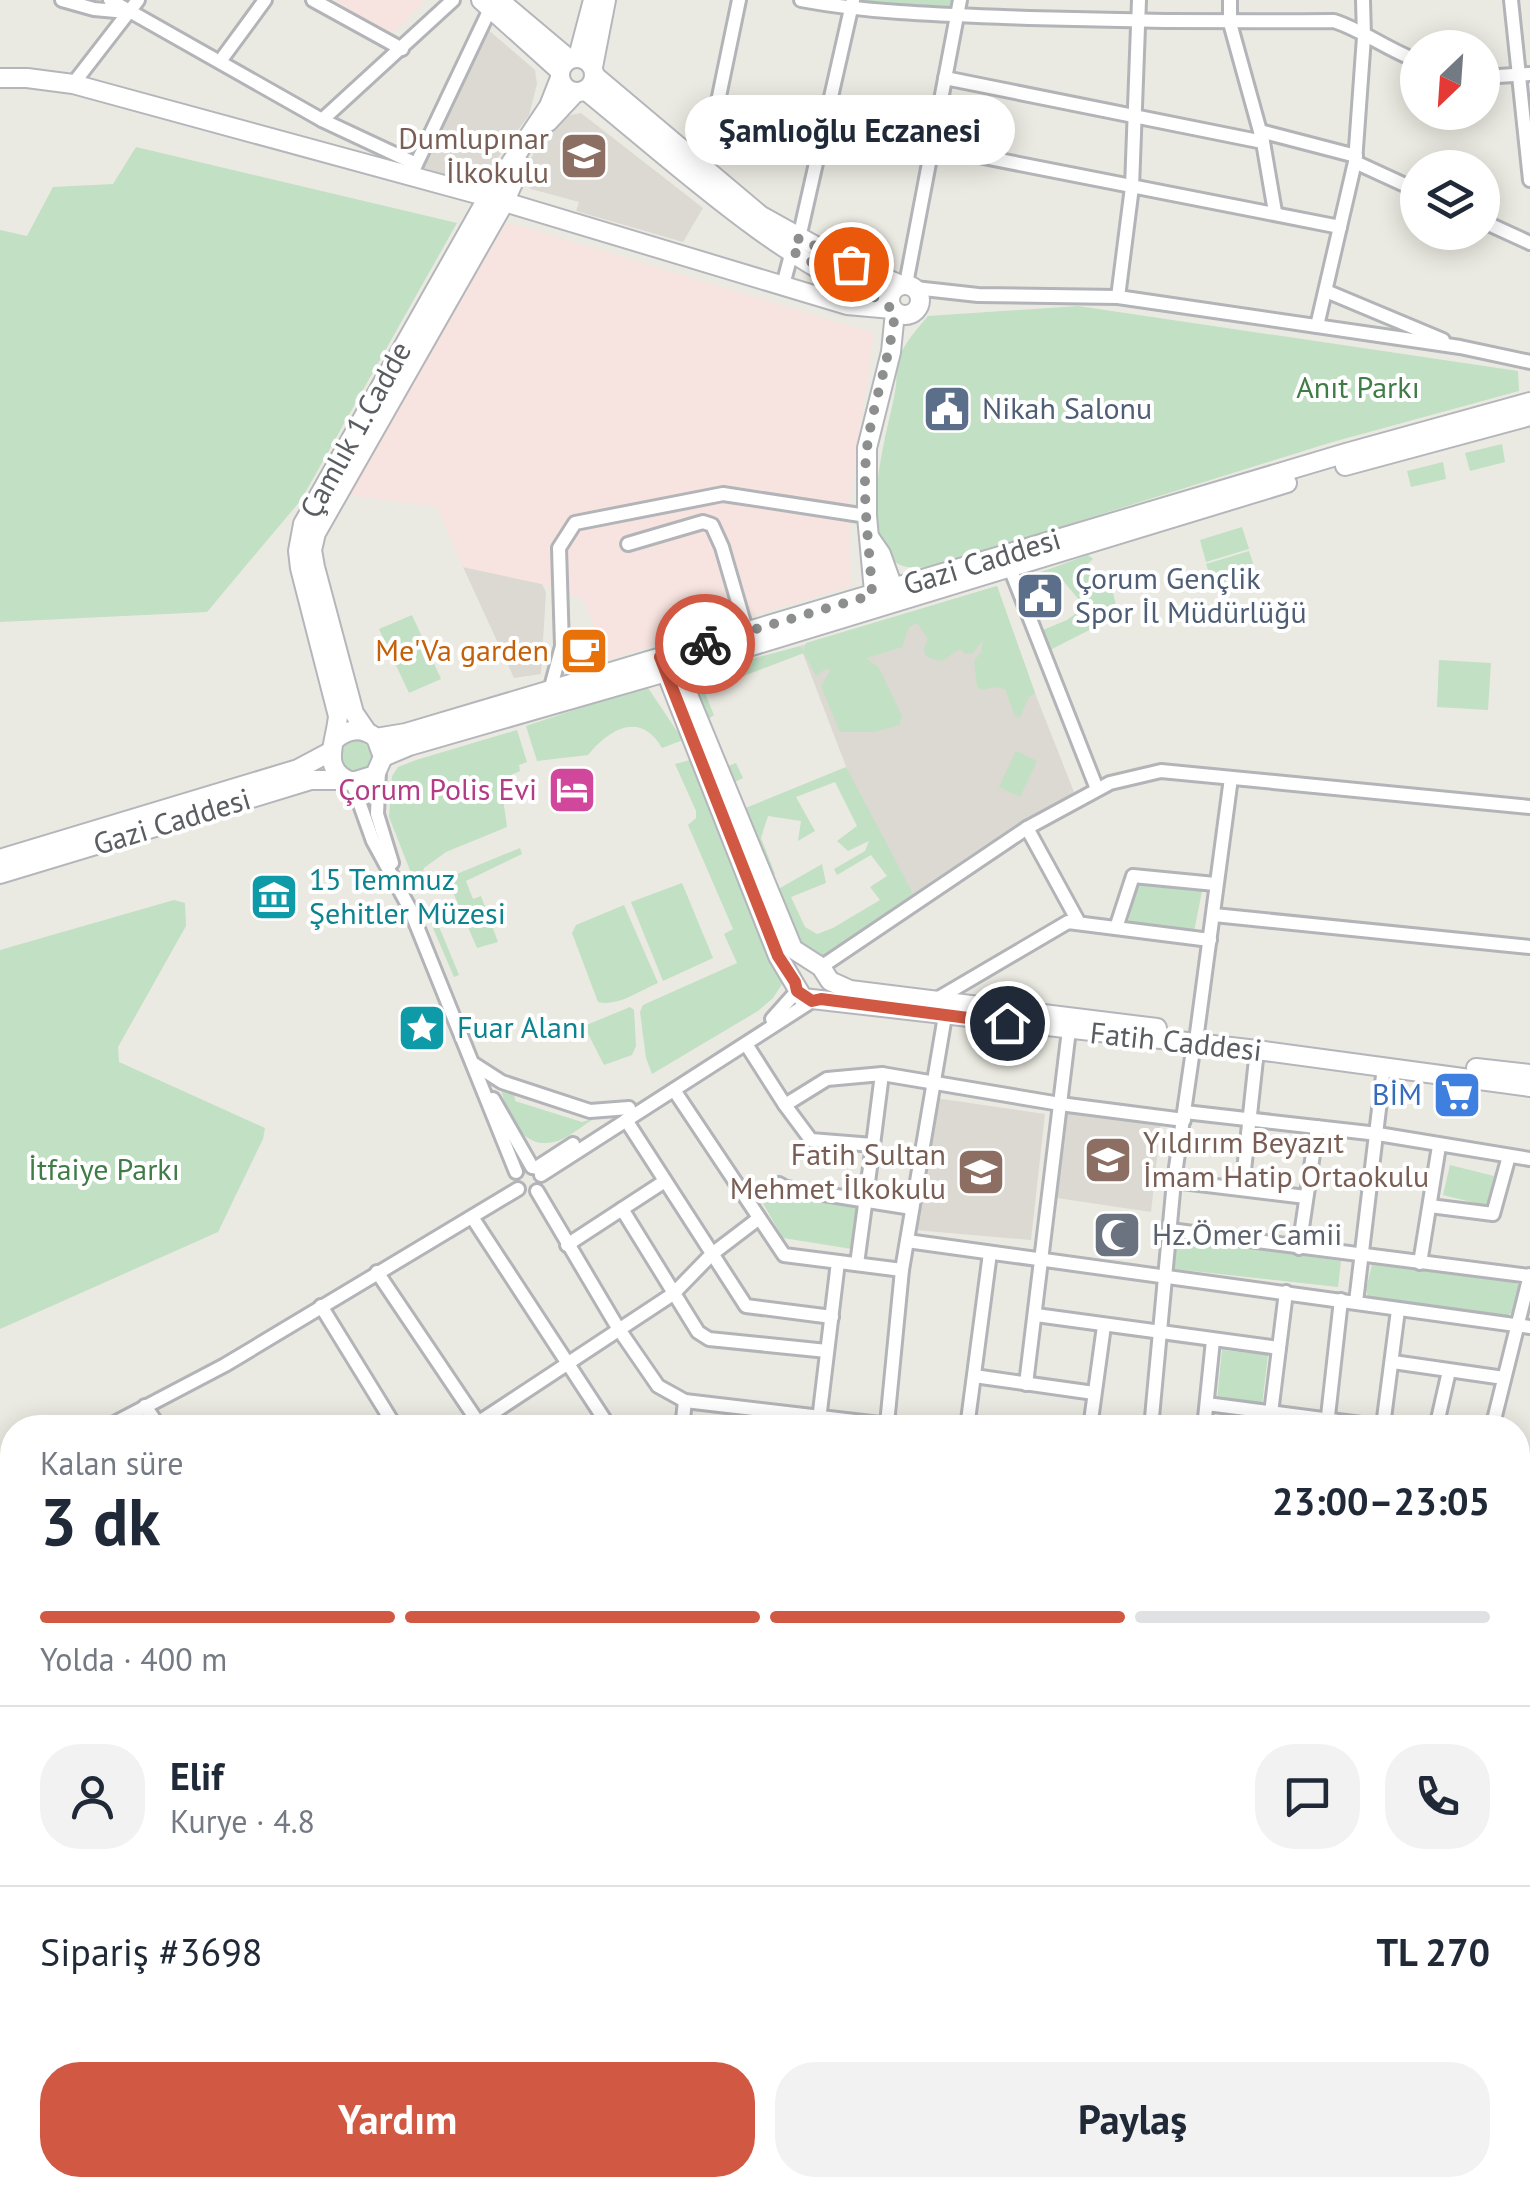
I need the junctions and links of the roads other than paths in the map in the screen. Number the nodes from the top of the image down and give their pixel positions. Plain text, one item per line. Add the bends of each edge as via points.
1 (62, 0) edge
2 (110, 0) edge
3 (265, 0) edge
4 (314, 0) edge
5 (453, 0) edge
6 (594, 0) edge
7 (606, 0) edge
8 (739, 0) edge
9 (802, 0) edge
10 (960, 0) edge
11 (1139, 0) edge
12 (1230, 0) edge
13 (1362, 0) edge
14 (1511, 0) edge
15 (490, 3) edge
16 (852, 5) edge
17 (134, 6) edge
18 (957, 16) junction
19 (1139, 22) junction
20 (1230, 22) junction
21 (1364, 31) junction
22 (402, 49) junction
23 (1400, 55) edge
24 (221, 60) junction
25 (577, 74) junction
26 (1525, 75) edge
27 (1500, 76) edge
28 (0, 78) edge
29 (945, 78) junction
30 (73, 84) junction
31 (1135, 116) junction
32 (322, 120) junction
33 (1262, 136) junction
34 (934, 147) junction
35 (1355, 159) junction
36 (704, 169) junction
37 (413, 171) junction
38 (1530, 180) edge
39 (1400, 182) edge
40 (1132, 187) junction
41 (496, 200) junction
42 (1275, 212) junction
43 (1340, 227) junction
44 (1500, 229) edge
45 (1530, 243) edge
46 (796, 244) junction
47 (783, 284) junction
48 (907, 286) junction
49 (1326, 290) junction
50 (1118, 297) junction
51 (896, 310) junction
52 (1317, 326) junction
53 (1460, 347) junction
54 (1530, 362) edge
55 (1530, 402) edge
56 (1530, 416) edge
57 (867, 516) junction
58 (628, 544) dead end
59 (876, 546) junction
60 (1010, 568) junction
61 (913, 582) junction
62 (896, 595) junction
63 (874, 601) junction
64 (747, 633) junction
65 (562, 646) junction
66 (669, 663) junction
67 (582, 678) junction
68 (551, 687) junction
69 (371, 735) junction
70 (333, 745) junction
71 (381, 763) junction
72 (1231, 778) junction
73 (349, 781) junction
74 (1097, 789) junction
75 (1530, 807) edge
76 (1028, 828) junction
77 (0, 859) edge
78 (0, 874) edge
79 (1215, 884) junction
80 (401, 894) junction
81 (1214, 915) junction
82 (1079, 923) junction
83 (1116, 928) junction
84 (1210, 940) junction
85 (1530, 947) edge
86 (822, 971) junction
87 (806, 993) junction
88 (941, 1007) junction
89 (1068, 1030) junction
90 (1196, 1038) junction
91 (746, 1044) junction
92 (1257, 1050) junction
93 (472, 1062) junction
94 (1384, 1067) junction
95 (882, 1074) junction
96 (1530, 1074) edge
97 (935, 1082) junction
98 (1530, 1087) edge
99 (674, 1090) junction
100 (1060, 1104) junction
101 (785, 1105) junction
102 (628, 1114) junction
103 (1184, 1116) junction
104 (1250, 1119) junction
105 (1318, 1127) junction
106 (1378, 1134) junction
107 (873, 1145) junction
108 (1440, 1146) junction
109 (1509, 1156) junction
110 (1530, 1160) edge
111 (536, 1170) junction
112 (516, 1172) junction
113 (1174, 1181) junction
114 (665, 1182) junction
115 (779, 1184) dead end
116 (518, 1189) junction
117 (1242, 1189) junction
118 (537, 1191) junction
119 (1306, 1197) junction
120 (865, 1201) junction
121 (1430, 1206) junction
122 (912, 1208) junction
123 (622, 1209) junction
124 (472, 1217) junction
125 (758, 1219) junction
126 (1170, 1230) junction
127 (907, 1241) junction
128 (567, 1244) junction
129 (1299, 1248) junction
130 (990, 1253) junction
131 (712, 1254) junction
132 (1362, 1256) junction
133 (1042, 1261) junction
134 (838, 1262) junction
135 (1420, 1263) junction
136 (857, 1264) junction
137 (902, 1270) junction
138 (377, 1272) junction
139 (1530, 1276) edge
140 (1166, 1277) junction
141 (1286, 1292) junction
142 (673, 1294) junction
143 (1349, 1301) junction
144 (321, 1306) junction
145 (1398, 1310) junction
146 (1036, 1315) junction
147 (832, 1317) junction
148 (1523, 1325) edge
149 (1104, 1326) junction
150 (618, 1328) junction
151 (1160, 1334) junction
152 (1213, 1340) junction
153 (1279, 1348) junction
154 (827, 1350) junction
155 (1393, 1362) junction
156 (568, 1363) junction
157 (1449, 1371) junction
158 (974, 1376) junction
159 (1504, 1378) junction
160 (1026, 1384) junction
161 (1094, 1393) junction
162 (685, 1400) junction
163 (1206, 1404) junction
164 (146, 1406) junction
165 (1271, 1413) junction
166 (129, 1415) edge
167 (152, 1415) edge
168 (387, 1415) edge
169 (468, 1415) edge
170 (489, 1415) edge
171 (602, 1415) edge
172 (683, 1415) edge
173 (776, 1415) edge
174 (819, 1415) edge
175 (888, 1415) edge
176 (969, 1415) edge
177 (1091, 1415) edge
178 (1152, 1415) edge
179 (1205, 1415) edge
180 (1281, 1415) edge
181 (1329, 1415) edge
182 (1388, 1415) edge
183 (1439, 1415) edge
184 (1495, 1415) edge

1 - 17 street via 94,9
2 - 17 street
3 - 24 street
4 - 22 street
5 - 22 street
6 - 25 street
7 - 25 street
8 - 36 street
9 - 16 street
10 - 18 street
11 - 19 street
12 - 20 street
13 - 21 street
14 - 26 street
15 - 25 street
15 - 37 street
16 - 18 street
16 - 46 street
17 - 24 street
17 - 30 street
18 - 19 street
18 - 29 street
19 - 20 street
19 - 31 street
20 - 21 street via 1334,20
20 - 33 street
21 - 23 street
21 - 35 street
22 - 32 street
24 - 32 street
25 - 36 street
25 - 41 street via 549,106
25 - 46 street via 758,230
26 - 27 street
26 - 38 street
28 - 30 street
29 - 31 street
29 - 34 street
30 - 37 street
31 - 33 street
31 - 40 street
32 - 37 street
33 - 35 street
33 - 42 street
34 - 40 street
34 - 48 street
35 - 39 street
35 - 43 street
36 - 46 street
37 - 41 street
40 - 42 street
40 - 50 street
41 - 47 street
41 - 69 street via 312,550 354,714
41 - 70 street, Çamlık 1.Cadde via 340,457 298,540 338,716
42 - 43 street
43 - 49 street
44 - 45 street
46 - 47 street
46 - 48 street
46 - 51 street
47 - 51 street via 846,305
48 - 50 street via 978,295
48 - 51 street via 892,290
48 - 51 street via 920,301 916,310
49 - 52 street
49 - 53 street
50 - 52 street
51 - 57 street via 867,448
52 - 53 street
53 - 54 street
55 - 61 street, Gazi Caddesi
56 - 60 street, Gazi Caddesi
57 - 59 street
57 - 65 street via 723,494 575,523 560,548
58 - 64 street via 703,522 714,526
59 - 61 street
59 - 62 street
59 - 63 street
60 - 62 street, Gazi Caddesi
60 - 74 street
61 - 62 street, Gazi Caddesi
62 - 63 street, Gazi Caddesi
63 - 64 street, Gazi Caddesi
63 - 66 street, Gazi Caddesi
64 - 66 street, Gazi Caddesi
65 - 67 street
65 - 68 street
66 - 67 street, Gazi Caddesi
66 - 71 street, Gazi Caddesi via 409,746
66 - 86 street via 793,950
66 - 87 street via 778,956
67 - 68 street, Gazi Caddesi
68 - 69 street, Gazi Caddesi via 406,732
69 - 70 street via 350,730
69 - 71 street
70 - 73 street via 334,770
70 - 77 street, Gazi Caddesi via 298,769
71 - 73 street via 368,780
71 - 80 street via 377,814
72 - 74 street via 1162,772
72 - 75 street
72 - 79 street
73 - 78 street, Gazi Caddesi via 311,780
73 - 80 street
74 - 76 street
76 - 82 street
76 - 86 street
79 - 81 street
79 - 83 street via 1133,876
80 - 93 street
81 - 84 street
81 - 85 street
82 - 83 street
82 - 88 street via 1068,922
83 - 84 street
84 - 90 street
86 - 87 street via 805,967
86 - 87 street via 828,993
86 - 88 street, Fatih Caddesi via 850,990
87 - 88 street, Fatih Caddesi
87 - 91 street
87 - 102 street
88 - 89 street, Fatih Caddesi
88 - 90 street, Fatih Caddesi
88 - 97 street
89 - 90 street, Fatih Caddesi
89 - 100 street
90 - 92 street, Fatih Caddesi
90 - 96 street, Fatih Caddesi
90 - 103 street
91 - 99 street
91 - 101 street
92 - 94 street, Fatih Caddesi
92 - 104 street
93 - 102 street via 502,1082 590,1111
93 - 111 street
93 - 112 street
94 - 98 street, Fatih Caddesi
94 - 106 street
95 - 97 street
95 - 101 street via 826,1079
95 - 107 street
97 - 100 street
97 - 122 street
99 - 102 street
99 - 125 street
100 - 103 street
100 - 133 street
101 - 107 street via 811,1140
102 - 111 street
102 - 114 street
103 - 104 street
103 - 113 street
104 - 105 street
104 - 117 street
105 - 106 street
105 - 119 street
106 - 108 street
106 - 132 street
107 - 120 street
108 - 109 street
108 - 121 street
109 - 110 street
109 - 121 street via 1493,1214
111 - 112 street
111 - 118 street via 542,1184
112 - 116 street
113 - 117 street
113 - 126 street
114 - 123 street
114 - 131 street
115 - 120 street
116 - 118 street
116 - 124 street
117 - 119 street
118 - 128 street
119 - 129 street
120 - 122 street
120 - 136 street
121 - 135 street
122 - 127 street
123 - 128 street
123 - 142 street
124 - 138 street
124 - 156 street
125 - 131 street
125 - 134 street via 784,1254
126 - 129 street
126 - 140 street
127 - 130 street
127 - 137 street
128 - 150 street
129 - 132 street
130 - 133 street
130 - 158 street
131 - 142 street
131 - 147 street via 746,1306
132 - 135 street
132 - 143 street
133 - 140 street
133 - 146 street
134 - 136 street
134 - 147 street
135 - 139 street
136 - 137 street
137 - 175 street
138 - 144 street
138 - 169 street
139 - 148 street
140 - 141 street
140 - 151 street
141 - 143 street
141 - 153 street
142 - 150 street
142 - 154 street via 709,1338
143 - 145 street
143 - 181 street
144 - 164 street
144 - 168 street
145 - 148 street
145 - 155 street
146 - 149 street
146 - 160 street
147 - 154 street
148 - 159 street
149 - 151 street
149 - 161 street
150 - 156 street
150 - 162 street via 658,1386
151 - 152 street
151 - 178 street
152 - 153 street
152 - 163 street
153 - 165 street
154 - 174 street
155 - 157 street
155 - 182 street
156 - 170 street
156 - 171 street
157 - 159 street
157 - 183 street
158 - 160 street
158 - 176 street
159 - 184 street
160 - 161 street
161 - 177 street
162 - 172 street
162 - 173 street
163 - 165 street
163 - 179 street
164 - 166 street
164 - 167 street
165 - 180 street

